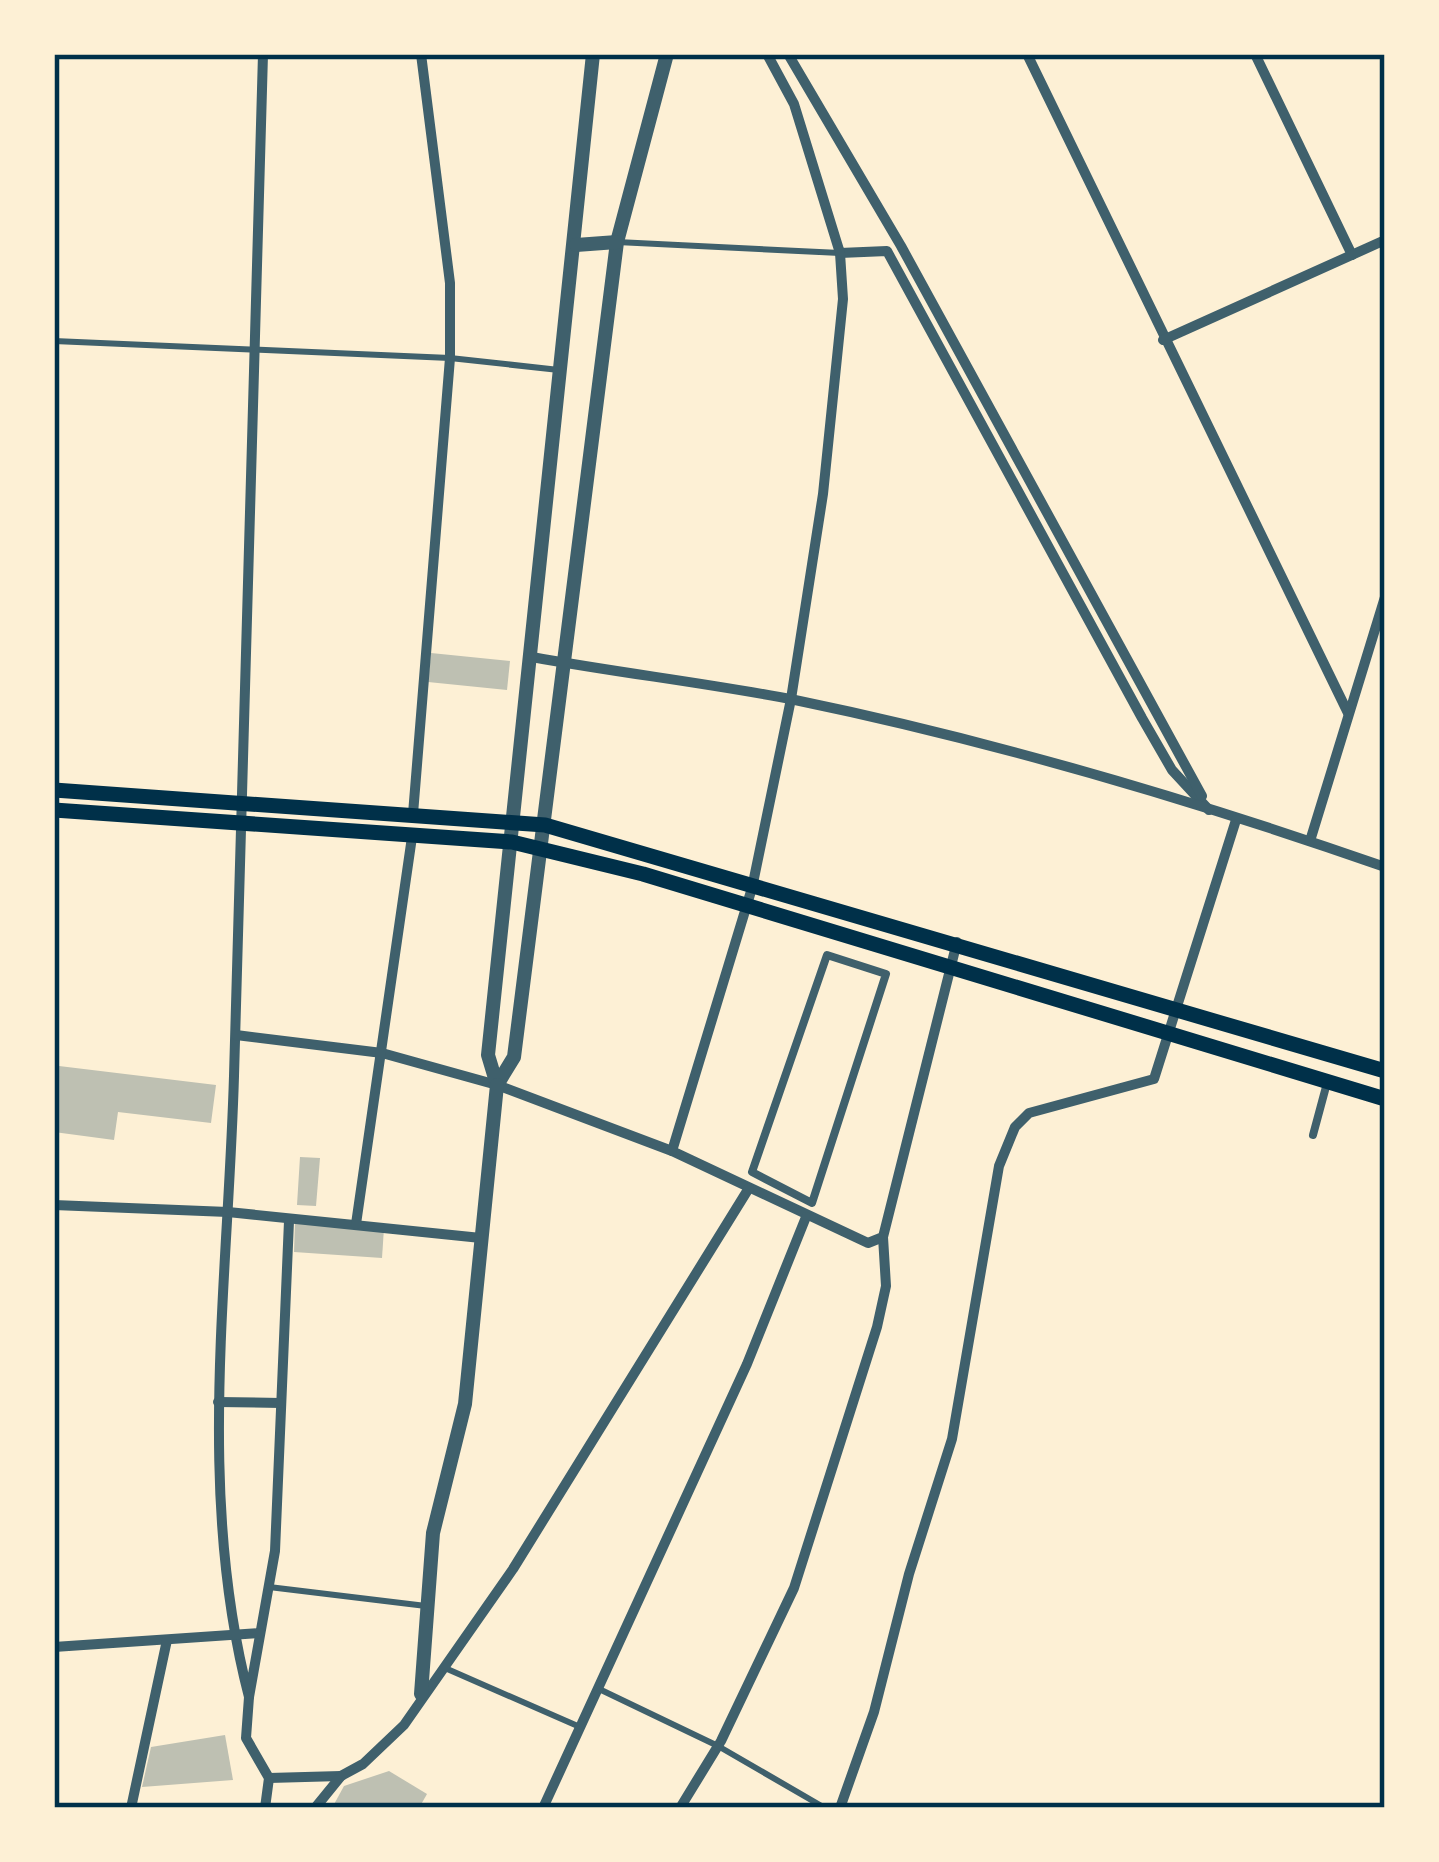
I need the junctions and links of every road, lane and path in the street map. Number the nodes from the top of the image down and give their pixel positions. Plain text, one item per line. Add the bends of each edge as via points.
1 (263, 54) edge
2 (422, 54) edge
3 (593, 54) edge
4 (667, 54) edge
5 (767, 54) edge
6 (788, 54) edge
7 (1027, 54) edge
8 (1255, 54) edge
9 (1385, 240) edge
10 (617, 242) junction
11 (576, 245) junction
12 (901, 246) junction
13 (887, 251) junction
14 (840, 253) junction
15 (1352, 254) junction
16 (1163, 340) junction
17 (54, 341) edge
18 (255, 353) junction
19 (450, 358) junction
20 (563, 370) junction
21 (1385, 597) edge
22 (532, 657) junction
23 (563, 663) junction
24 (791, 699) junction
25 (1348, 713) junction
26 (54, 790) edge
27 (146, 796) junction
28 (242, 805) junction
29 (54, 810) edge
30 (1209, 810) junction
31 (413, 814) junction
32 (145, 817) junction
33 (514, 819) junction
34 (1236, 820) junction
35 (545, 825) junction
36 (241, 827) junction
37 (412, 836) junction
38 (1310, 841) junction
39 (512, 842) junction
40 (541, 848) junction
41 (1385, 867) edge
42 (752, 888) junction
43 (746, 908) junction
44 (957, 942) junction
45 (948, 968) junction
46 (1178, 1009) junction
47 (1172, 1034) junction
48 (236, 1035) junction
49 (382, 1053) junction
50 (1385, 1071) edge
51 (1327, 1083) junction
52 (497, 1085) junction
53 (1385, 1099) edge
54 (1313, 1135) dead end
55 (672, 1151) junction
56 (749, 1188) junction
57 (802, 1198) joint
58 (54, 1205) edge
59 (228, 1212) junction
60 (806, 1216) junction
61 (290, 1221) junction
62 (356, 1224) junction
63 (883, 1237) junction
64 (481, 1238) junction
65 (218, 1402) junction
66 (281, 1403) junction
67 (268, 1587) junction
68 (428, 1606) junction
69 (260, 1633) junction
70 (232, 1635) junction
71 (167, 1640) junction
72 (54, 1647) edge
73 (441, 1666) junction
74 (597, 1688) junction
75 (421, 1694) junction
76 (249, 1697) junction
77 (580, 1726) junction
78 (720, 1743) junction
79 (341, 1776) junction
80 (269, 1778) junction
81 (131, 1808) edge
82 (265, 1808) edge
83 (314, 1808) edge
84 (543, 1808) edge
85 (680, 1808) edge
86 (825, 1808) edge
87 (840, 1808) edge

1 - 18 street
2 - 19 street via 450,284
3 - 11 street
4 - 10 street
5 - 14 street via 794,104
6 - 12 street
7 - 16 street
8 - 15 street
9 - 15 street
10 - 11 street
10 - 14 lane
10 - 23 street
11 - 20 street
12 - 13 lane
12 - 30 street
13 - 14 street
13 - 30 street via 1142,718 1172,770
14 - 24 street via 826,472
15 - 16 street
16 - 25 street
17 - 18 lane
18 - 19 lane
18 - 28 street
19 - 20 lane
19 - 31 street
20 - 22 street
21 - 25 street
22 - 23 street
22 - 33 street
23 - 24 street
23 - 35 street
24 - 30 street
24 - 42 street
25 - 38 street
26 - 27 main road
27 - 28 main road
27 - 32 street
28 - 31 main road
28 - 36 street
29 - 32 main road
30 - 34 street
31 - 33 main road
32 - 36 main road
33 - 35 main road
33 - 39 street
34 - 38 street
34 - 46 street
35 - 40 street
35 - 42 main road
36 - 37 main road
36 - 48 street
37 - 39 main road
37 - 49 street
38 - 41 street
39 - 40 main road
39 - 52 street via 488,1055
40 - 43 main road
40 - 52 street via 514,1057
42 - 43 street
42 - 44 main road
43 - 45 main road
43 - 55 street
44 - 45 street
44 - 46 main road
45 - 47 main road
45 - 63 street
46 - 47 street
46 - 50 main road
47 - 51 main road
47 - 87 street via 1154,1079 1045,1106 1015,1127 999,1166 952,1439
48 - 49 street
48 - 59 street
49 - 52 street
49 - 62 street
51 - 53 main road
51 - 54 street
52 - 55 street
52 - 64 street
55 - 56 street
56 - 60 street
56 - 73 street via 513,1569
57 - 57 street via 752,1172 827,955 886,974 812,1203
58 - 59 street
59 - 61 street
59 - 65 street
60 - 63 street via 868,1244
60 - 74 street
61 - 62 street
61 - 66 street
62 - 64 street
63 - 78 street via 886,1286 877,1327 818,1516 794,1588
64 - 68 street via 465,1404 433,1533
65 - 66 street
65 - 70 street
66 - 67 street
67 - 68 lane
67 - 69 street
68 - 75 street
69 - 70 street
69 - 76 street
70 - 71 street
70 - 76 street
71 - 72 street
71 - 81 street
73 - 75 street
73 - 77 lane
74 - 77 street
74 - 78 lane
75 - 79 street via 387,1743
76 - 80 street via 245,1738
77 - 84 street
78 - 85 street
78 - 86 lane
79 - 80 street
79 - 83 street
80 - 82 street

